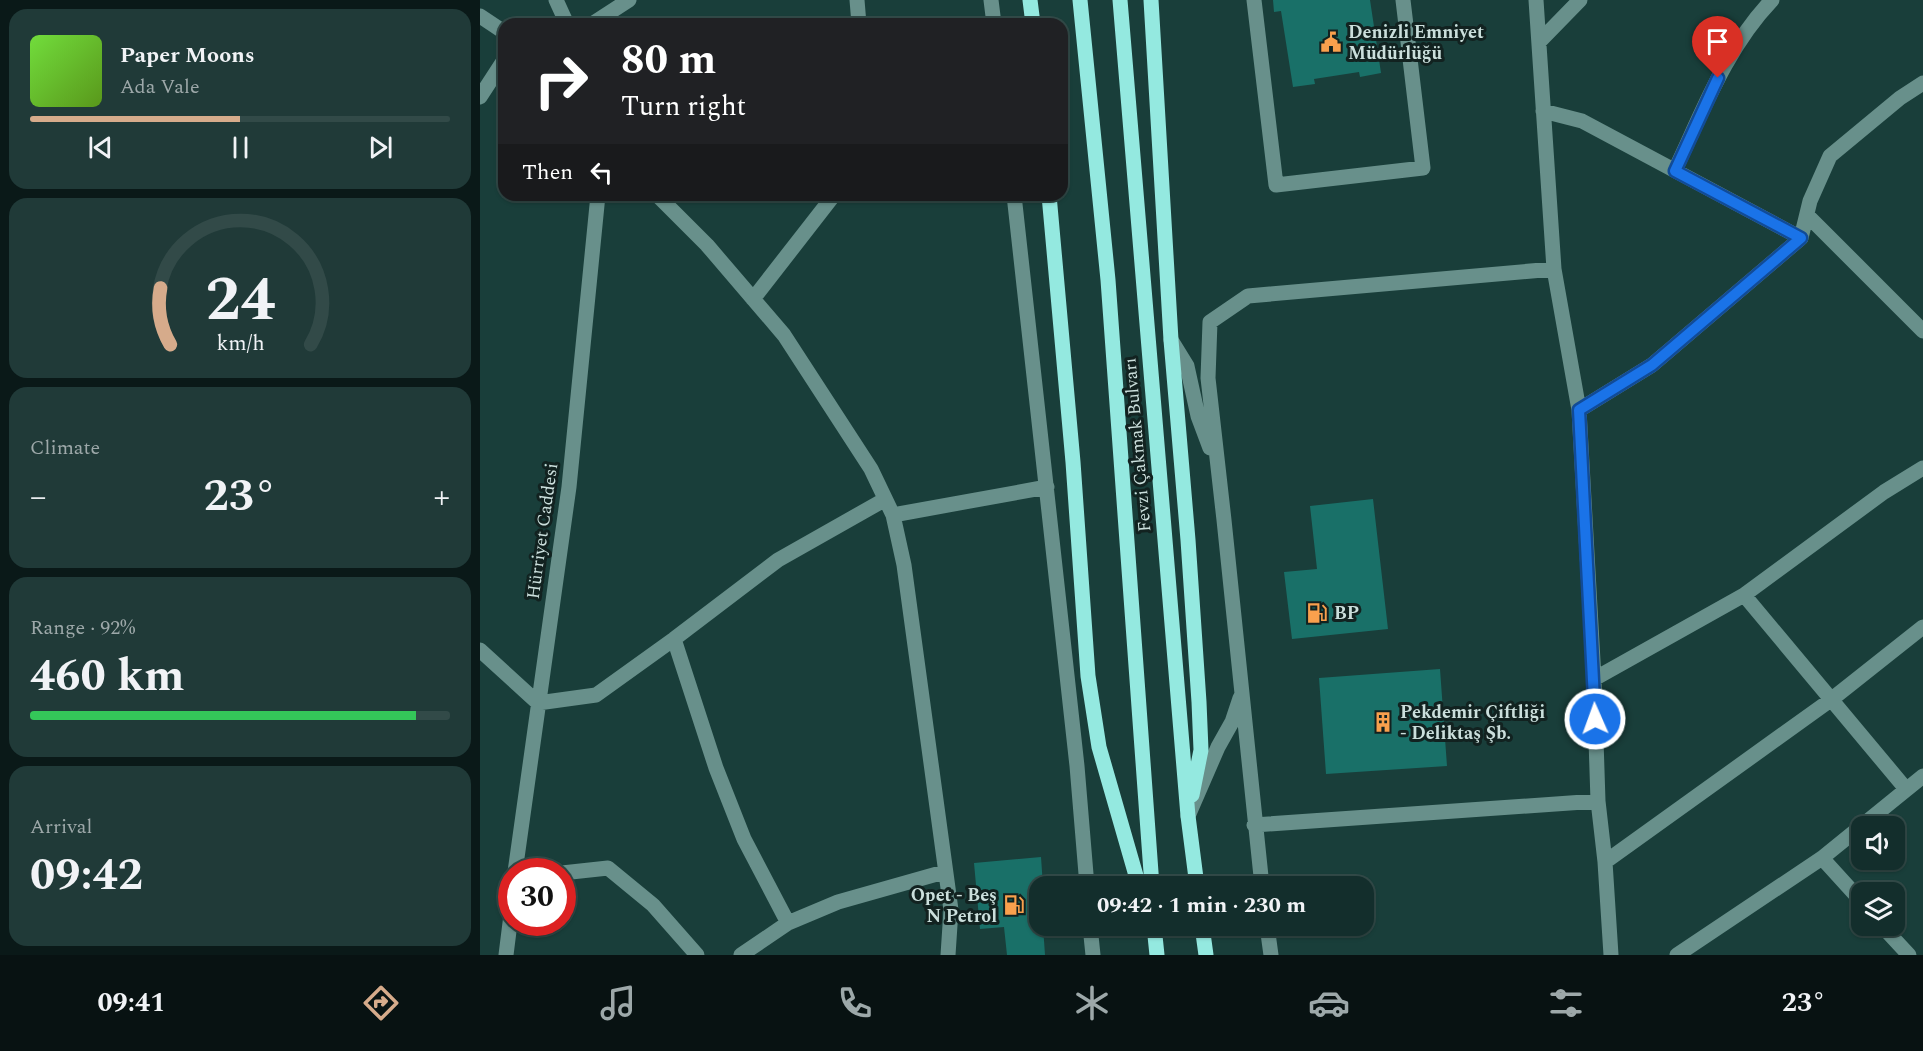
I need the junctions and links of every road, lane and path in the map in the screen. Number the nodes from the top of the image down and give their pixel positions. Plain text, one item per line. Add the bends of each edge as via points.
1 (556, 0) edge
2 (629, 0) edge
3 (857, 0) edge
4 (991, 0) edge
5 (1030, 0) edge
6 (1080, 0) edge
7 (1120, 0) edge
8 (1151, 0) edge
9 (1254, 0) edge
10 (1403, 0) edge
11 (1536, 0) edge
12 (1581, 0) edge
13 (1772, 0) edge
14 (480, 16) edge
15 (564, 18) edge
16 (601, 18) edge
17 (858, 18) edge
18 (993, 18) edge
19 (1032, 18) edge
20 (498, 28) edge
21 (1540, 41) junction
22 (498, 69) edge
23 (1923, 83) edge
24 (480, 97) edge
25 (1543, 111) junction
26 (1675, 171) junction
27 (597, 201) edge
28 (663, 201) edge
29 (829, 201) edge
30 (1015, 201) edge
31 (1050, 201) edge
32 (1807, 215) junction
33 (1801, 238) junction
34 (1554, 269) junction
35 (753, 299) junction
36 (1923, 331) edge
37 (1171, 340) junction
38 (1579, 410) junction
39 (1923, 468) edge
40 (1047, 487) junction
41 (1221, 492) junction
42 (884, 500) junction
43 (893, 515) junction
44 (1744, 595) junction
45 (1923, 627) edge
46 (674, 639) junction
47 (480, 650) edge
48 (1594, 679) junction
49 (1241, 692) junction
50 (1832, 699) junction
51 (538, 703) junction
52 (1923, 776) edge
53 (1906, 789) junction
54 (1598, 801) junction
55 (1188, 816) junction
56 (1254, 825) junction
57 (517, 858) edge
58 (1822, 858) junction
59 (1605, 862) junction
60 (576, 871) edge
61 (944, 872) junction
62 (1086, 876) edge
63 (1136, 876) edge
64 (1151, 876) edge
65 (1196, 876) edge
66 (1261, 876) edge
67 (1851, 890) edge
68 (788, 923) junction
69 (508, 936) edge
70 (1091, 936) edge
71 (1154, 936) edge
72 (1203, 936) edge
73 (1268, 936) edge
74 (1891, 936) edge
75 (1156, 951) edge
76 (506, 955) edge
77 (697, 955) edge
78 (741, 955) edge
79 (948, 955) edge
80 (1093, 955) edge
81 (1206, 955) edge
82 (1270, 955) edge
83 (1611, 955) edge
84 (1677, 955) edge
85 (1909, 955) edge

1 - 15 street
2 - 16 street
3 - 17 street
4 - 18 street
5 - 19 main road
6 - 64 main road, Fevzi Çakmak Bulvarı via 1108,280
7 - 55 main road, Fevzi Çakmak Bulvarı
8 - 37 main road
9 - 10 street via 1276,185 1423,168
11 - 21 street
12 - 21 street
13 - 26 street via 1727,60
14 - 20 street
21 - 25 street
22 - 24 street
23 - 32 street via 1830,156
25 - 26 street via 1582,121
25 - 34 street
26 - 33 street
27 - 51 street, Hürriyet Caddesi via 569,487
28 - 35 street
29 - 35 street
30 - 40 street
31 - 63 main road via 1088,676 1099,747
32 - 33 street
32 - 36 street
33 - 38 street via 1652,365
34 - 38 street
34 - 41 street via 1248,296 1210,322 1208,378
35 - 42 street via 790,344 871,469
37 - 41 street via 1187,366
37 - 55 main road via 1201,750
38 - 48 street
39 - 44 street
40 - 43 street
40 - 62 street
41 - 49 street
42 - 43 street
42 - 46 street via 778,560
43 - 61 street via 904,565
44 - 48 street
44 - 50 street
45 - 50 street
46 - 51 street via 596,695
46 - 68 street via 744,839
47 - 51 street
48 - 54 street
49 - 55 street via 1232,722
49 - 56 street
50 - 53 street
50 - 59 street
51 - 57 street, Hürriyet Caddesi
52 - 53 street
53 - 58 street
54 - 56 street
54 - 59 street
55 - 65 main road, Fevzi Çakmak Bulvarı
56 - 66 street
58 - 67 street
58 - 84 street
59 - 83 street
60 - 77 street via 608,868 653,905
61 - 68 street via 838,902
61 - 79 street via 951,910
68 - 78 street
69 - 76 street
70 - 80 street
71 - 75 main road
72 - 81 main road
73 - 82 street
74 - 85 street

